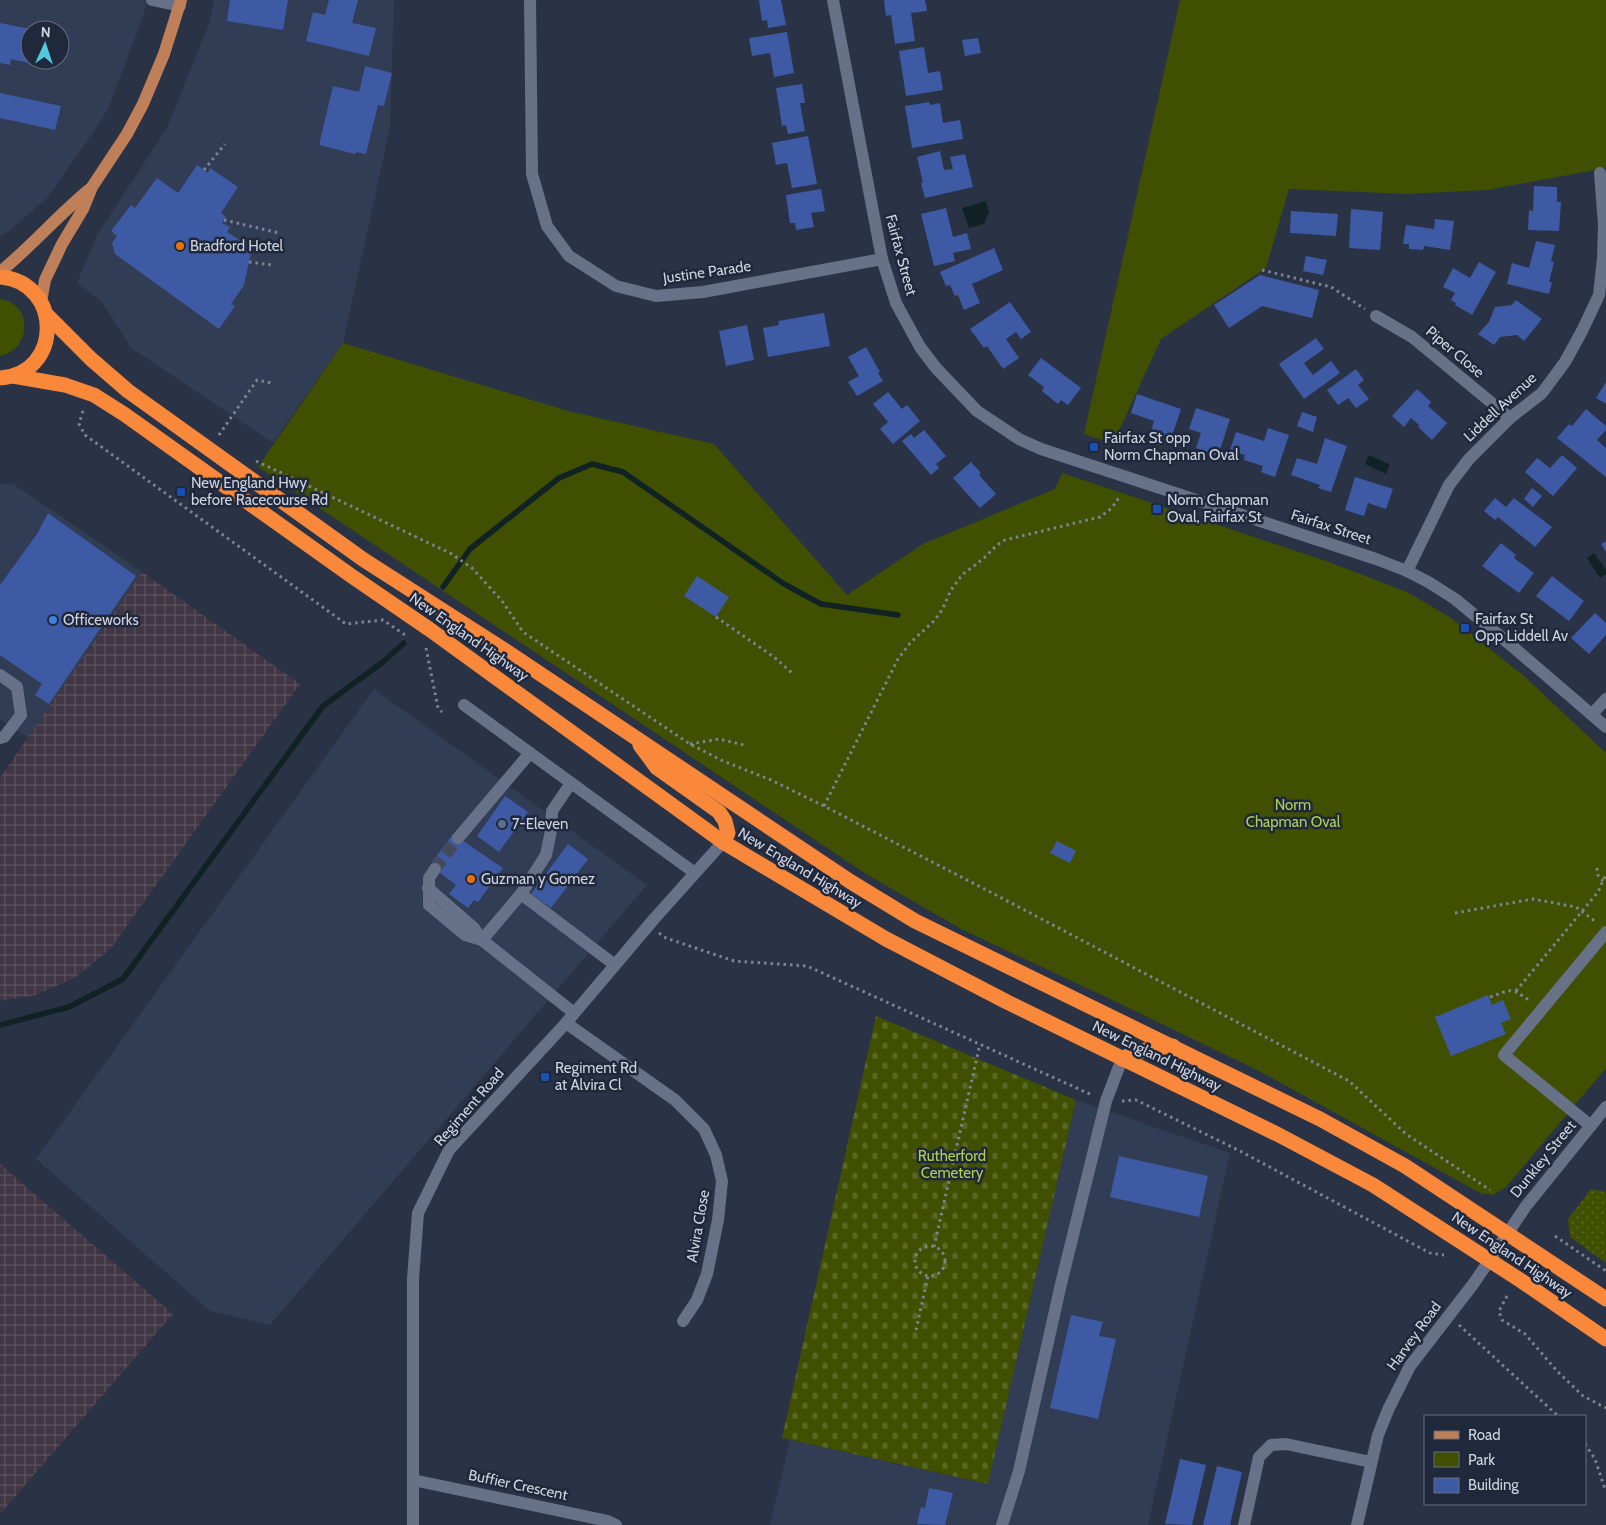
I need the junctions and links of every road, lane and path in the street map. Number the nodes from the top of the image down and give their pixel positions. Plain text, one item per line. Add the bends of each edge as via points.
1 (152, 0) edge
2 (530, 0) edge
3 (833, 0) edge
4 (180, 3) edge
5 (225, 144) dead end
6 (204, 170) dead end
7 (1600, 173) dead end
8 (92, 187) junction
9 (224, 220) dead end
10 (279, 233) dead end
11 (882, 259) junction
12 (249, 262) dead end
13 (272, 265) dead end
14 (1262, 270) dead end
15 (0, 272) edge
16 (0, 277) edge
17 (1602, 295) edge
18 (44, 308) junction
19 (1376, 316) joint
20 (4, 378) edge
21 (272, 383) dead end
22 (83, 411) dead end
23 (1510, 418) junction
24 (211, 430) dead end
25 (219, 435) junction
26 (227, 440) dead end
27 (250, 457) dead end
28 (1120, 496) dead end
29 (1407, 571) junction
30 (716, 617) dead end
31 (412, 639) dead end
32 (419, 644) dead end
33 (792, 673) dead end
34 (0, 675) edge
35 (1606, 699) edge
36 (464, 705) dead end
37 (442, 712) dead end
38 (1592, 714) junction
39 (1606, 727) edge
40 (633, 736) junction
41 (0, 738) edge
42 (690, 744) junction
43 (744, 745) dead end
44 (530, 754) junction
45 (571, 783) junction
46 (824, 806) junction
47 (458, 838) tunnel mouth
48 (723, 842) junction
49 (1597, 868) dead end
50 (435, 869) tunnel mouth
51 (695, 874) junction
52 (1606, 874) edge
53 (1603, 881) junction
54 (521, 894) junction
55 (1582, 912) junction
56 (1455, 913) dead end
57 (648, 926) junction
58 (1603, 928) edge
59 (482, 940) junction
60 (615, 965) junction
61 (1516, 991) junction
62 (1490, 998) dead end
63 (1541, 1009) junction
64 (574, 1013) junction
65 (566, 1023) junction
66 (980, 1044) junction
67 (1173, 1046) junction
68 (1122, 1059) junction
69 (1106, 1101) junction
70 (1606, 1107) edge
71 (1591, 1126) junction
72 (1490, 1190) dead end
73 (1508, 1233) junction
74 (1555, 1236) dead end
75 (934, 1247) junction
76 (1444, 1255) dead end
77 (1490, 1260) junction
78 (1606, 1271) edge
79 (928, 1276) junction
80 (1507, 1296) dead end
81 (1606, 1299) edge
82 (1448, 1316) junction
83 (683, 1321) dead end
84 (916, 1330) dead end
85 (1606, 1339) edge
86 (1606, 1408) edge
87 (1557, 1415) edge
88 (1586, 1445) edge
89 (1371, 1462) junction
90 (413, 1480) junction
91 (1605, 1489) edge
92 (413, 1525) edge
93 (616, 1525) edge
94 (1002, 1525) edge
95 (1244, 1525) edge
96 (1357, 1525) edge

1 - 4 street
2 - 11 street, Justine Parade via 532,174 547,226 568,256 616,286 656,296 703,292
3 - 11 street, Fairfax Street
4 - 8 main road via 164,54 143,104 128,134
5 - 6 path
7 - 17 street, Liddell Avenue via 1604,225
8 - 15 main road
8 - 18 main road via 52,262 45,280
9 - 10 path
11 - 29 street, Fairfax Street via 896,304 920,347 977,411 1019,439
12 - 13 path
14 - 19 path via 1331,287
16 - 18 highway, New England Highway via 18,281 31,290
17 - 23 street, Liddell Avenue via 1565,362 1542,393
18 - 20 highway via 48,334 42,353 30,367
18 - 40 highway, New England Highway via 91,358 128,391 364,560
19 - 23 street, Piper Close via 1412,337
20 - 48 highway, New England Highway via 65,385 94,395 124,414
21 - 25 path via 257,380
22 - 31 path via 80,424 85,435 346,624 383,620
23 - 29 street, Liddell Avenue via 1469,459 1449,485
24 - 25 path
25 - 26 path
27 - 42 path via 450,553 472,568 502,601 523,632
28 - 46 path via 1100,517 1005,540 962,575 934,621 898,659
29 - 38 street, Fairfax Street via 1455,599
30 - 33 path
32 - 37 path via 426,648 438,708
34 - 41 street via 17,687 21,715
35 - 38 street
36 - 44 street
38 - 39 street, Fairfax Street
40 - 48 highway via 657,768 719,812 728,832
40 - 67 highway, New England Highway via 851,882 915,920
42 - 43 path via 719,740
42 - 46 path
44 - 45 street
44 - 47 street
45 - 51 street
45 - 54 street via 552,811 546,855
46 - 72 path via 1349,1081 1406,1134
48 - 51 street, Regiment Road
48 - 68 highway, New England Highway via 886,939
49 - 53 path via 1597,874
50 - 59 street via 429,878 429,905 464,935
51 - 57 street, Regiment Road
52 - 53 path
53 - 55 path
54 - 59 street
54 - 60 street
55 - 56 path via 1576,907 1533,899
55 - 58 path
55 - 61 path
57 - 60 street, Regiment Road
57 - 66 path via 666,938 734,960 807,966
58 - 63 street
59 - 64 street
60 - 64 street, Regiment Road
61 - 62 path
61 - 63 path
63 - 71 street via 1504,1055
64 - 65 street, Regiment Road
65 - 83 street, Alvira Close via 675,1100 704,1129 716,1155 722,1181 718,1220 704,1283 698,1300
65 - 90 street, Regiment Road via 449,1150 418,1213 413,1279
66 - 69 path
66 - 75 path
67 - 68 highway via 1150,1048
67 - 73 highway, New England Highway via 1320,1119 1405,1166
68 - 69 street
68 - 77 highway, New England Highway via 1277,1134 1373,1185
69 - 76 path via 1136,1100 1238,1150 1430,1253
69 - 94 street via 1019,1471
70 - 71 street, Dunkley Street
71 - 73 street, Dunkley Street
73 - 77 street, Dunkley Street
73 - 81 highway, New England Highway
74 - 78 path
75 - 79 path via 942,1252 945,1262 942,1271
75 - 79 path via 924,1248 917,1254 917,1268
77 - 82 street, Harvey Road
77 - 85 highway, New England Highway
79 - 84 path
80 - 86 path via 1499,1310 1502,1320 1525,1334 1584,1396
82 - 87 path
82 - 89 street, Harvey Road via 1410,1366 1388,1410
88 - 91 path via 1595,1458
89 - 95 street via 1286,1444 1271,1445 1259,1457
89 - 96 street, Harvey Road
90 - 92 street, Regiment Road
90 - 93 street, Buffier Crescent

